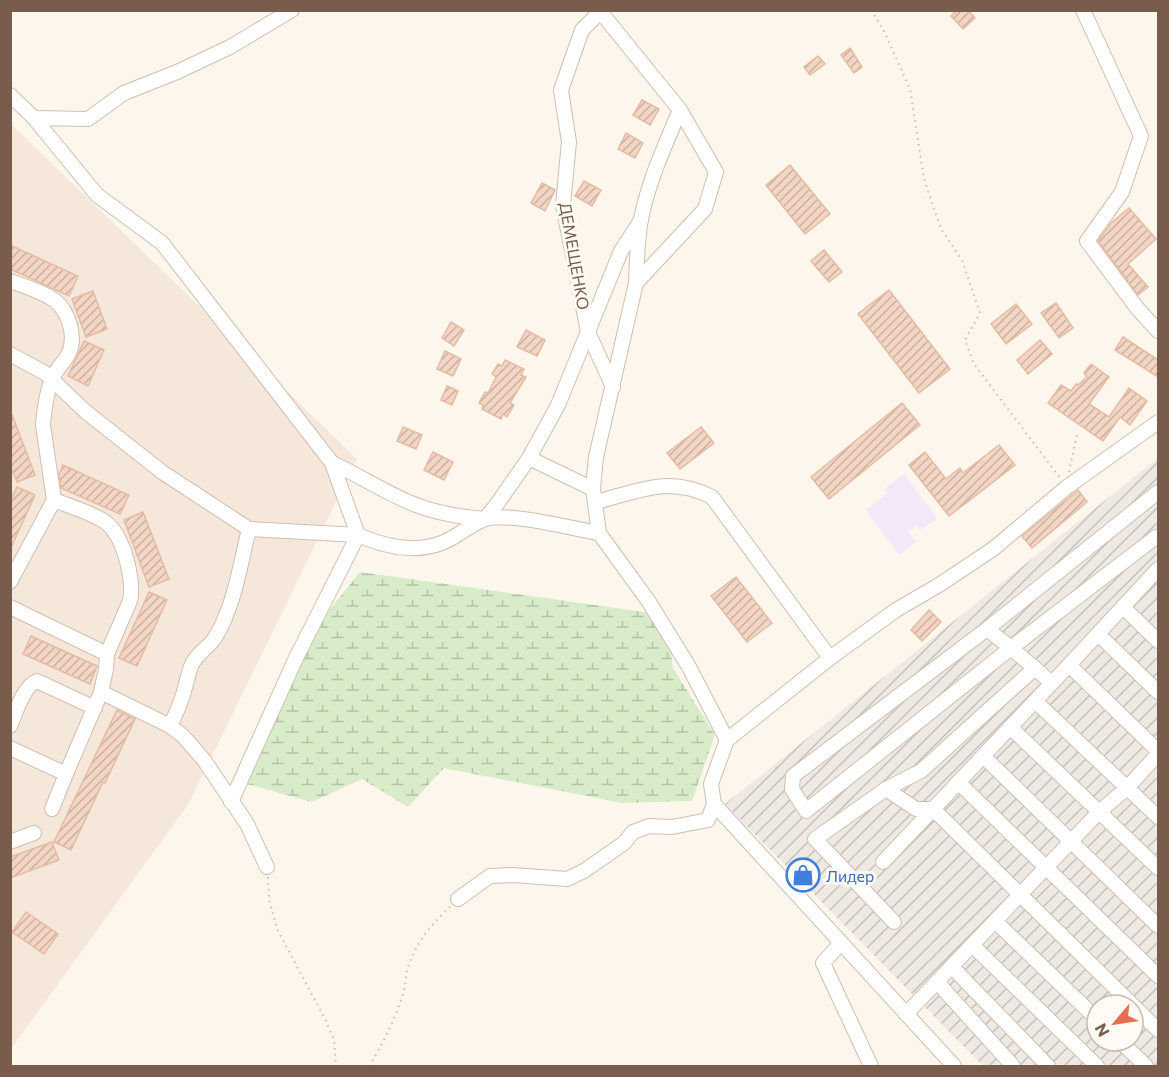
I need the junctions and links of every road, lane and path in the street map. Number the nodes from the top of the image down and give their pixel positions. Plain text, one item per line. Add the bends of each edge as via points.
1 (282, 10) edge
2 (292, 10) edge
3 (871, 10) edge
4 (1083, 10) edge
5 (601, 11) edge
6 (271, 22) junction
7 (10, 95) edge
8 (681, 110) junction
9 (34, 118) junction
10 (641, 220) junction
11 (10, 280) edge
12 (636, 284) junction
13 (1158, 331) edge
14 (588, 332) junction
15 (10, 354) edge
16 (52, 379) junction
17 (613, 387) junction
18 (1158, 422) edge
19 (1077, 435) dead end
20 (529, 458) junction
21 (332, 463) junction
22 (1067, 487) junction
23 (1158, 492) edge
24 (594, 496) junction
25 (54, 500) junction
26 (485, 519) junction
27 (249, 529) junction
28 (599, 533) junction
29 (358, 535) junction
30 (1156, 537) dead end
31 (1156, 577) edge
32 (10, 582) edge
33 (10, 607) edge
34 (1123, 607) junction
35 (987, 629) junction
36 (1098, 634) junction
37 (1158, 641) edge
38 (1011, 648) junction
39 (107, 654) junction
40 (830, 658) junction
41 (1069, 665) junction
42 (1035, 668) junction
43 (1052, 683) junction
44 (101, 692) junction
45 (1158, 692) edge
46 (1035, 701) junction
47 (95, 708) junction
48 (10, 726) edge
49 (170, 726) junction
50 (1010, 727) junction
51 (727, 740) junction
52 (10, 748) edge
53 (1158, 753) edge
54 (983, 756) junction
55 (66, 774) junction
56 (958, 782) junction
57 (1127, 788) junction
58 (886, 789) junction
59 (231, 802) junction
60 (714, 804) junction
61 (52, 809) dead end
62 (933, 809) junction
63 (1099, 812) junction
64 (1158, 817) edge
65 (34, 833) dead end
66 (1071, 841) junction
67 (10, 842) edge
68 (883, 862) dead end
69 (267, 867) joint
70 (1046, 867) junction
71 (1158, 868) edge
72 (1021, 894) junction
73 (458, 899) joint
74 (995, 921) junction
75 (894, 922) dead end
76 (1158, 926) edge
77 (841, 943) junction
78 (972, 945) junction
79 (952, 967) junction
80 (1158, 976) edge
81 (937, 982) junction
82 (1085, 1007) edge
83 (906, 1014) junction
84 (1158, 1030) edge
85 (1132, 1053) edge
86 (336, 1066) edge
87 (369, 1066) edge
88 (871, 1066) edge
89 (954, 1066) edge
90 (1013, 1066) edge
91 (1048, 1066) edge
92 (1097, 1066) edge
93 (1146, 1066) edge

1 - 6 street
2 - 6 street
3 - 22 path via 910,89 924,179 941,229 962,260 980,313 964,340 974,364
4 - 13 street via 1141,136 1122,192 1087,241
5 - 8 street
5 - 14 street, ДЕМЕЩЕНКО via 582,30 561,90 569,142 563,205
6 - 9 street via 230,47 124,93 88,119
7 - 9 street
8 - 10 street via 658,160
8 - 12 street via 716,172 705,209
9 - 21 street via 97,195 162,243
10 - 12 street
10 - 14 street via 621,251
11 - 16 street via 54,300 65,314 71,348
12 - 17 street
14 - 17 street, ДЕМЕЩЕНКО
14 - 20 street via 558,405
15 - 16 street
16 - 25 street via 43,425
16 - 27 street via 86,412 162,472
17 - 24 street via 596,457
18 - 22 street
19 - 22 path
20 - 24 street
20 - 26 street
21 - 26 street via 416,505 455,517
21 - 29 street
22 - 40 street via 993,549 896,610
23 - 35 street
24 - 28 street
24 - 40 street via 685,486 712,497
25 - 32 street
25 - 39 street via 104,520 123,550 132,593
26 - 28 street via 505,517
26 - 29 street via 441,544 423,547 405,549
27 - 29 street
27 - 49 street via 242,565 221,625 211,644 192,664
28 - 51 street via 650,602
29 - 59 street via 295,660
30 - 38 street
31 - 34 street
33 - 39 street
34 - 36 street
34 - 37 street
35 - 38 street
35 - 38 street via 793,776 792,789 806,811
36 - 41 street
36 - 45 street
38 - 42 street
39 - 44 street
40 - 51 street
41 - 43 street
41 - 53 street
42 - 43 street
42 - 58 street via 921,771
43 - 46 street
44 - 47 street
44 - 49 street
46 - 50 street
46 - 57 street
47 - 48 street via 37,681 27,688
47 - 55 street
49 - 59 street via 204,760
50 - 54 street
50 - 63 street
51 - 60 street via 711,784
52 - 55 street
53 - 57 street
54 - 56 street
54 - 66 street
55 - 61 street
56 - 62 street
56 - 70 street
57 - 63 street
57 - 64 street
58 - 62 street via 916,809
58 - 75 street via 815,839
59 - 69 street via 247,824
60 - 73 street via 708,820 633,831 624,843 567,879 490,876
60 - 77 street
62 - 68 street
62 - 72 street
63 - 66 street
63 - 71 street
65 - 67 street
66 - 70 street
66 - 76 street
69 - 86 path via 269,899 277,929 325,1018 334,1040
70 - 72 street
70 - 80 street
72 - 74 street
72 - 84 street
73 - 87 path via 417,947 403,994
74 - 78 street
74 - 82 street
77 - 83 street
77 - 88 street via 823,963
78 - 79 street
78 - 92 street
79 - 81 street
79 - 91 street
81 - 83 street
81 - 90 street
83 - 89 street
85 - 93 street

